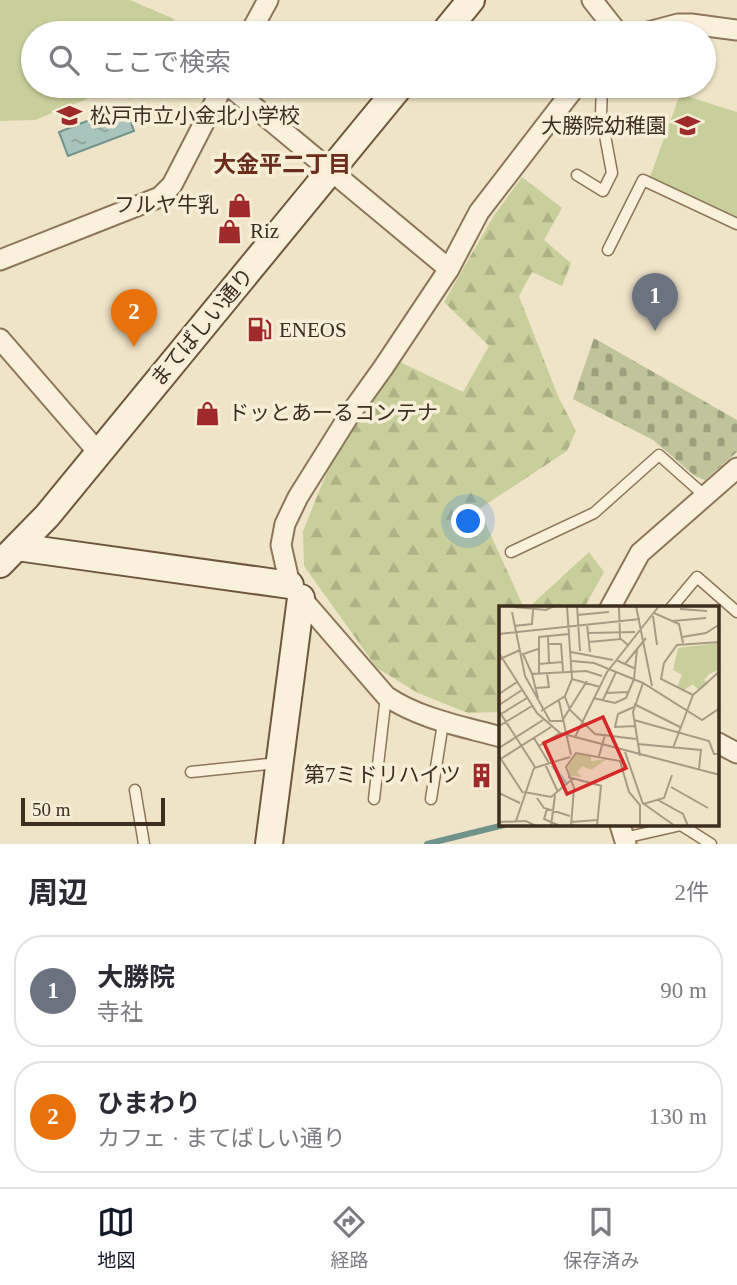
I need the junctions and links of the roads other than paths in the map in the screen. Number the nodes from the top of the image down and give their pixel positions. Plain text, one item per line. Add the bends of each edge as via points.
1 (268, 0) edge
2 (471, 0) edge
3 (592, 0) edge
4 (257, 21) edge
5 (454, 21) edge
6 (609, 21) edge
7 (716, 27) edge
8 (737, 30) edge
9 (217, 98) edge
10 (243, 98) edge
11 (390, 98) edge
12 (567, 98) edge
13 (602, 98) edge
14 (331, 171) junction
15 (577, 175) dead end
16 (737, 223) edge
17 (608, 250) dead end
18 (0, 260) edge
19 (449, 269) junction
20 (0, 340) edge
21 (98, 453) junction
22 (737, 468) edge
23 (704, 495) junction
24 (5, 552) edge
25 (511, 552) dead end
26 (295, 592) junction
27 (611, 606) edge
28 (673, 606) edge
29 (737, 612) edge
30 (386, 696) junction
31 (443, 723) junction
32 (499, 737) edge
33 (720, 744) edge
34 (737, 753) edge
35 (279, 763) junction
36 (191, 772) dead end
37 (135, 790) dead end
38 (374, 799) dead end
39 (431, 799) dead end
40 (671, 827) edge
41 (684, 827) edge
42 (624, 836) edge
43 (144, 844) edge
44 (269, 844) edge
45 (711, 844) edge

1 - 4 street
2 - 5 street
3 - 6 street
7 - 8 street
9 - 18 street via 172,185 160,197
10 - 14 street
11 - 14 street, まてばしい通り
12 - 19 street via 488,200
13 - 15 lane via 612,173 603,191
14 - 19 street
14 - 21 street, まてばしい通り
16 - 17 lane via 643,180
19 - 26 street via 350,414 285,524 281,545
20 - 21 street
21 - 24 street, まてばしい通り via 47,516
22 - 23 street
23 - 25 lane via 659,454 594,513
23 - 27 street via 640,553
24 - 26 street
26 - 30 street
26 - 35 street
28 - 29 lane via 697,577
30 - 31 street
30 - 38 lane
31 - 32 street
31 - 39 lane
33 - 34 street
35 - 36 lane
35 - 44 street
37 - 43 lane
40 - 42 lane
41 - 45 lane

